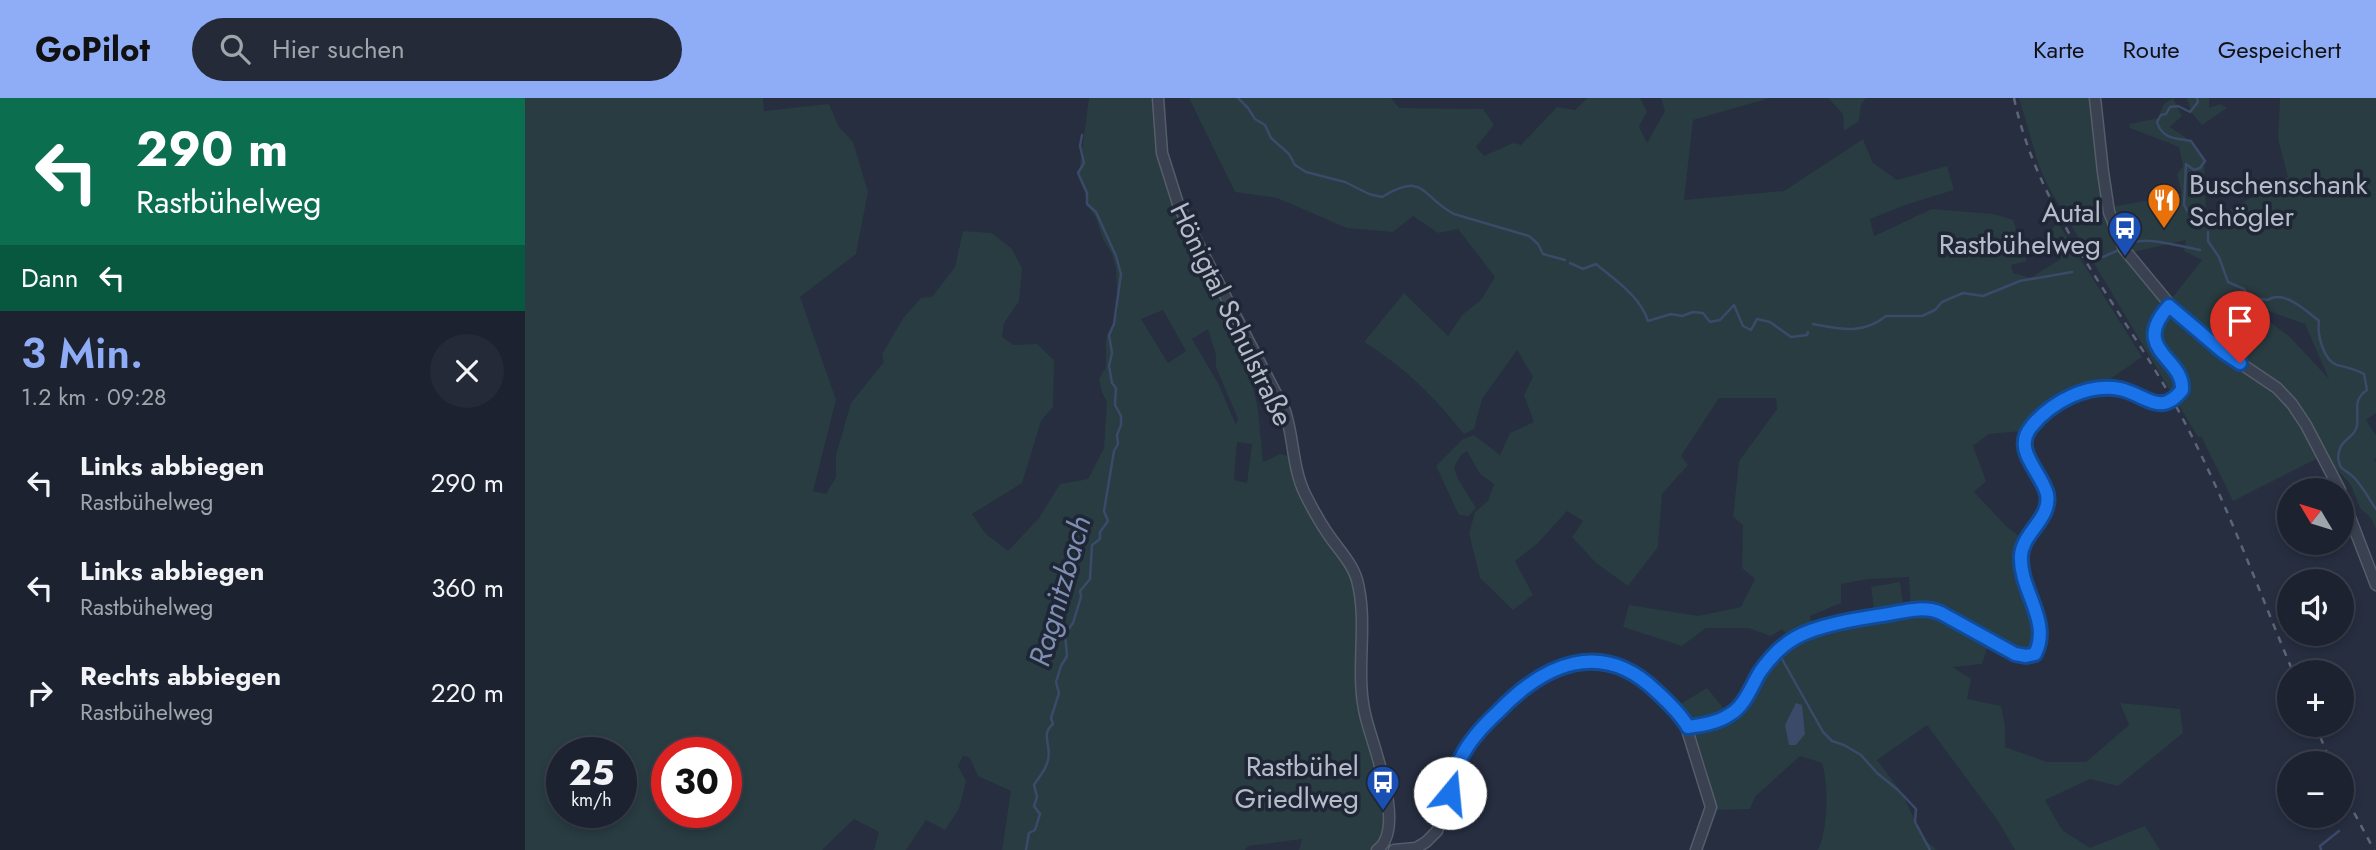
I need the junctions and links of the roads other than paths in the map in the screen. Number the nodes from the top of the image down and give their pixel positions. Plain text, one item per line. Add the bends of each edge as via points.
1 (1159, 98) edge
2 (2095, 98) edge
3 (2169, 306) junction
4 (2334, 478) edge
5 (2354, 527) edge
6 (2376, 586) edge
7 (1688, 727) junction
8 (1385, 849) edge
9 (1696, 850) edge

1 - 8 street, Hönigtal Schulstraße via 1162,153 1179,207 1285,411 1304,491 1355,576 1361,609 1364,709 1388,800
2 - 3 street via 2109,212 2124,249
3 - 4 street via 2222,351 2277,388 2306,425
3 - 7 street via 2157,321 2155,338 2180,377 2178,395 2161,404 2122,389 2081,393 2057,402 2024,438 2047,500 2021,556 2039,630 2035,654 2015,654 1928,608 1867,617 1795,638 1775,654 1731,714
5 - 6 street
7 - 8 street via 1640,675 1627,669 1603,663 1554,669 1518,691 1461,757 1437,831 1416,848
7 - 9 street via 1711,807

